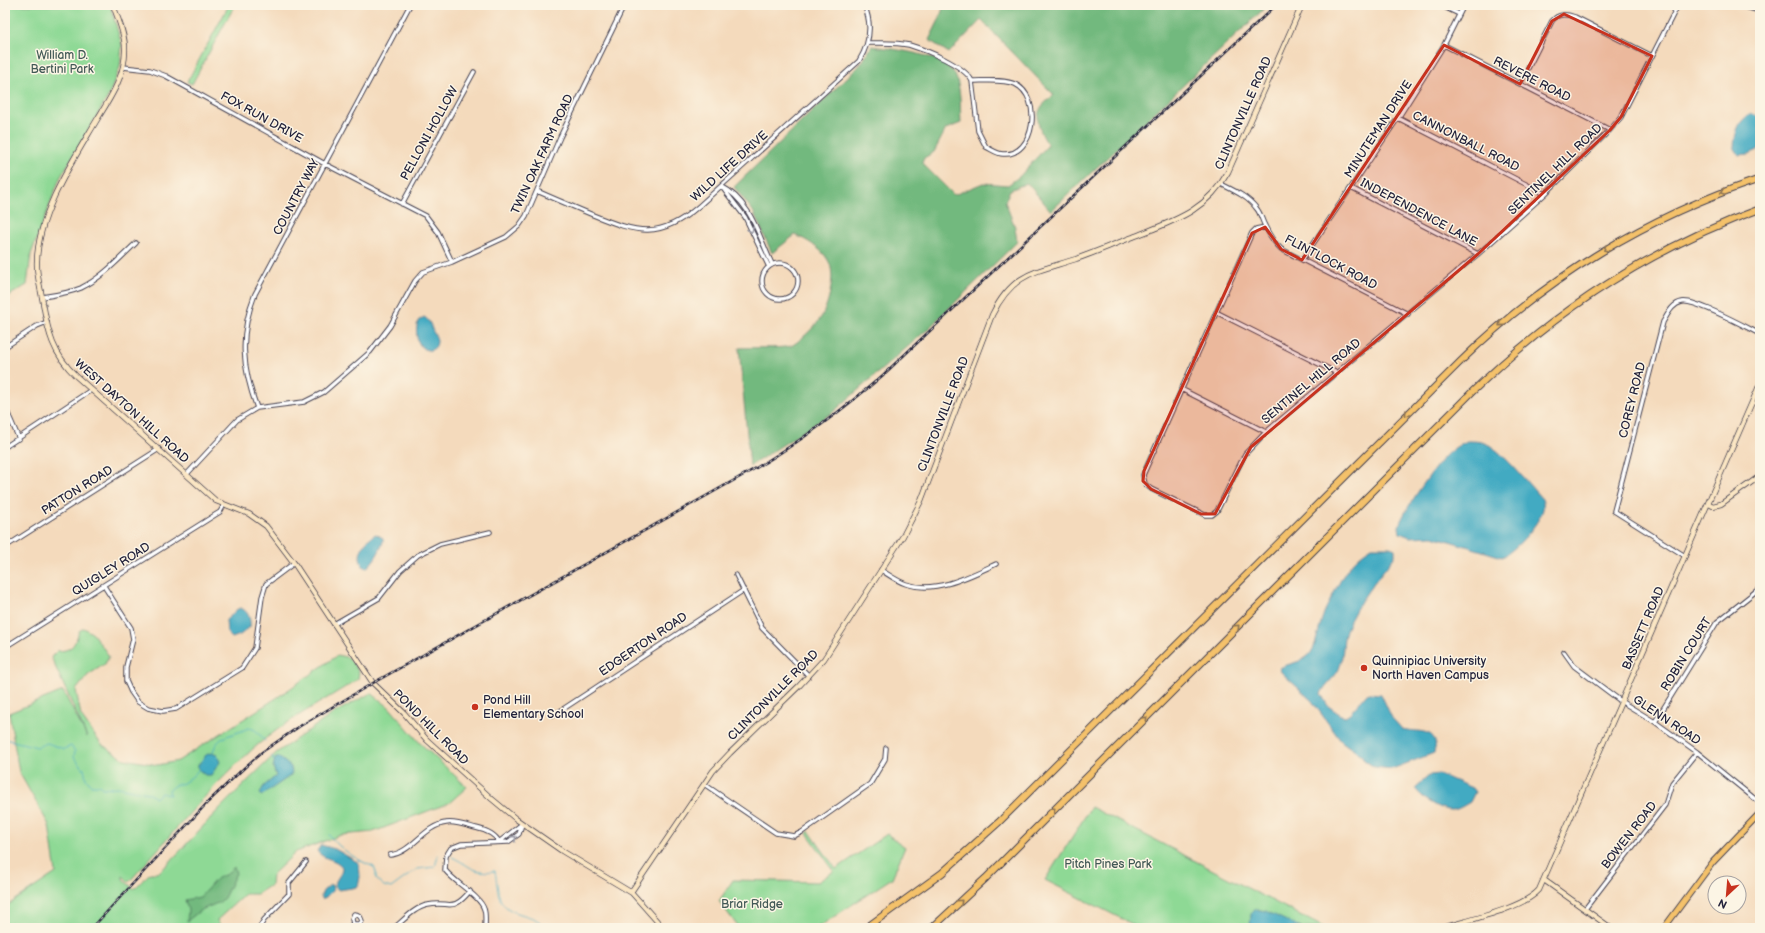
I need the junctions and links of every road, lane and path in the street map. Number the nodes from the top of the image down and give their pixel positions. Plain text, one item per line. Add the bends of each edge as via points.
1 (113, 5) edge
2 (410, 5) edge
3 (626, 5) edge
4 (864, 5) edge
5 (1302, 5) edge
6 (1440, 5) edge
7 (1464, 5) edge
8 (1678, 5) edge
9 (1739, 5) edge
10 (1760, 11) edge
11 (1459, 14) junction
12 (868, 43) junction
13 (1444, 45) junction
14 (1652, 56) junction
15 (123, 67) junction
16 (474, 72) dead end
17 (972, 81) junction
18 (1520, 84) junction
19 (1398, 118) junction
20 (1610, 130) junction
21 (325, 164) junction
22 (1760, 179) edge
23 (1221, 184) junction
24 (721, 186) junction
25 (1351, 188) junction
26 (537, 191) junction
27 (1545, 194) junction
28 (402, 204) junction
29 (1760, 209) edge
30 (750, 213) junction
31 (745, 217) junction
32 (1265, 227) junction
33 (760, 239) junction
34 (756, 241) junction
35 (136, 243) dead end
36 (1478, 254) junction
37 (1302, 260) junction
38 (452, 262) junction
39 (770, 265) junction
40 (42, 297) junction
41 (1216, 312) junction
42 (1408, 314) junction
43 (47, 322) junction
44 (1760, 334) edge
45 (5, 346) edge
46 (1337, 373) junction
47 (1760, 384) edge
48 (1181, 389) junction
49 (92, 390) junction
50 (5, 407) edge
51 (257, 408) junction
52 (1266, 432) junction
53 (19, 438) junction
54 (5, 447) edge
55 (159, 449) junction
56 (187, 474) junction
57 (1760, 476) edge
58 (1709, 504) junction
59 (224, 505) junction
60 (490, 532) dead end
61 (5, 547) edge
62 (1685, 556) junction
63 (294, 563) junction
64 (996, 564) dead end
65 (882, 570) junction
66 (736, 575) dead end
67 (104, 586) junction
68 (1760, 588) edge
69 (744, 590) junction
70 (334, 624) junction
71 (5, 647) edge
72 (1564, 652) dead end
73 (809, 676) junction
74 (1622, 702) junction
75 (554, 715) dead end
76 (1655, 722) junction
77 (886, 748) dead end
78 (1697, 752) junction
79 (704, 784) junction
80 (1760, 803) edge
81 (1760, 813) edge
82 (522, 824) junction
83 (499, 842) junction
84 (390, 855) dead end
85 (306, 862) dead end
86 (1544, 880) junction
87 (470, 891) junction
88 (631, 892) junction
89 (1585, 908) junction
90 (353, 924) dead end
91 (259, 928) edge
92 (348, 928) edge
93 (394, 928) edge
94 (485, 928) edge
95 (663, 928) edge
96 (866, 928) edge
97 (932, 928) edge
98 (1442, 928) edge
99 (1611, 928) edge
100 (1664, 928) edge

1 - 15 street, WEST DAYTON HILL ROAD via 124,40
2 - 21 street, COUNTRY WAY
3 - 26 street, TWIN OAK FARM ROAD
4 - 12 street, WILD LIFE DRIVE via 870,27
5 - 23 street, CLINTONVILLE ROAD
6 - 11 street
7 - 11 street, MINUTEMAN DRIVE
8 - 14 street, SENTINEL HILL ROAD
9 - 10 street
11 - 13 street, MINUTEMAN DRIVE
12 - 17 street via 907,45 938,56 969,74
12 - 24 street, WILD LIFE DRIVE via 859,62
13 - 18 street, REVERE ROAD
13 - 19 street, MINUTEMAN DRIVE
14 - 18 street via 1575,17 1564,14 1552,21
14 - 20 street, SENTINEL HILL ROAD via 1621,117
15 - 21 street, FOX RUN DRIVE via 150,70 166,76
15 - 40 street, WEST DAYTON HILL ROAD via 106,105 60,183 44,224 36,262
16 - 28 street, PELLONI HOLLOW
17 - 17 street via 1009,83 1027,94 1032,108 1032,129 1015,152 1002,154 986,147 978,132
18 - 20 street, REVERE ROAD
19 - 25 street, MINUTEMAN DRIVE
19 - 27 street, CANNONBALL ROAD
20 - 27 street, SENTINEL HILL ROAD
21 - 28 street, FOX RUN DRIVE
21 - 51 street, COUNTRY WAY via 255,294 247,314 244,328 245,364
22 -> 96 highway via 1689,206 1619,241 1560,278 1497,327 999,822 942,873
23 - 32 street, FLINTLOCK ROAD via 1251,201
23 - 65 street, CLINTONVILLE ROAD via 1206,201 1179,219 1093,253 1033,272 1006,291 992,315 916,512
24 - 26 street, WILD LIFE DRIVE via 677,223 664,228 646,230 616,224
24 - 30 street via 730,190
24 - 31 street
25 - 36 street, INDEPENDENCE LANE
25 - 37 street, MINUTEMAN DRIVE
26 - 38 street, TWIN OAK FARM ROAD via 526,216 506,237
27 - 36 street, SENTINEL HILL ROAD
28 - 38 street, FOX RUN DRIVE via 426,216 438,232
97 -> 29 highway via 986,878 1512,354 1564,312 1621,274 1685,240
30 - 31 street
30 - 33 street
31 -> 34 street
32 - 37 street, FLINTLOCK ROAD via 1281,249
32 - 41 street, SENTINEL HILL ROAD via 1252,232
33 - 34 street
33 - 39 street
34 - 39 street
35 - 40 street via 83,287
36 - 42 street, SENTINEL HILL ROAD
37 - 42 street, FLINTLOCK ROAD
38 - 51 street, TWIN OAK FARM ROAD via 423,272 415,281 390,326 370,352 324,392 304,402
39 - 39 street via 782,262 797,272 797,290 788,298 771,297 763,288 762,276
40 - 43 street, WEST DAYTON HILL ROAD
41 - 46 street
41 - 48 street, SENTINEL HILL ROAD
42 - 46 street, SENTINEL HILL ROAD
43 - 45 street
43 - 49 street, WEST DAYTON HILL ROAD via 56,353
44 - 62 street, COREY ROAD via 1695,303 1682,302 1671,307 1663,322 1614,511
46 - 52 street, SENTINEL HILL ROAD
47 - 58 street, BASSETT ROAD
48 - 52 street
48 - 52 street, SENTINEL HILL ROAD via 1144,471 1143,479 1151,489 1188,508 1205,516 1215,514 1245,454
49 - 53 street
49 - 55 street, WEST DAYTON HILL ROAD
50 - 53 street
51 - 56 street, TWIN OAK FARM ROAD via 237,420
53 - 54 street
55 - 56 street, WEST DAYTON HILL ROAD
55 - 61 street, PATTON ROAD
56 - 59 street, WEST DAYTON HILL ROAD via 216,501
57 - 58 street via 1721,504
58 - 62 street, BASSETT ROAD
59 - 63 street, POND HILL ROAD via 260,521 274,535
59 - 67 street, QUIGLEY ROAD via 220,512
60 - 70 street via 440,544 418,555 400,571 379,598
62 - 74 street, BASSETT ROAD
63 - 67 street via 266,584 255,648 251,657 242,668 176,710 148,708 138,702 131,692 126,681 126,667 133,639 131,628
63 - 70 street, POND HILL ROAD
64 - 65 street via 953,582 924,586 906,584
65 - 73 street, CLINTONVILLE ROAD via 832,648
66 - 69 street
67 - 71 street, QUIGLEY ROAD
68 - 76 street, ROBIN COURT via 1717,622
69 - 73 street via 762,628
69 - 75 street, EDGERTON ROAD
70 - 82 street, POND HILL ROAD via 376,688 399,707 421,734
72 - 74 street, GLENN ROAD via 1574,666
73 - 79 street, CLINTONVILLE ROAD via 727,756
74 - 76 street, GLENN ROAD
74 - 86 street, BASSETT ROAD
76 - 78 street, GLENN ROAD
77 - 79 street via 885,759 870,784 794,836 776,833
78 - 80 street, GLENN ROAD
78 - 89 street, BOWEN ROAD via 1672,783 1665,805
79 - 88 street, CLINTONVILLE ROAD
81 - 100 main road via 1713,862
82 - 83 street
83 -> 82 street via 507,843 513,840
82 - 88 street, POND HILL ROAD
83 - 84 street via 495,836 483,830 447,822 431,828 397,854
83 - 87 street via 461,844 448,852 445,870
85 - 91 street via 289,883 289,894
86 - 89 street
86 - 98 street, BASSETT ROAD via 1539,890 1526,901
87 - 93 street via 461,903 428,904 417,909
87 - 94 street via 484,908
88 - 95 street, POND HILL ROAD
89 - 99 street
90 - 92 street

